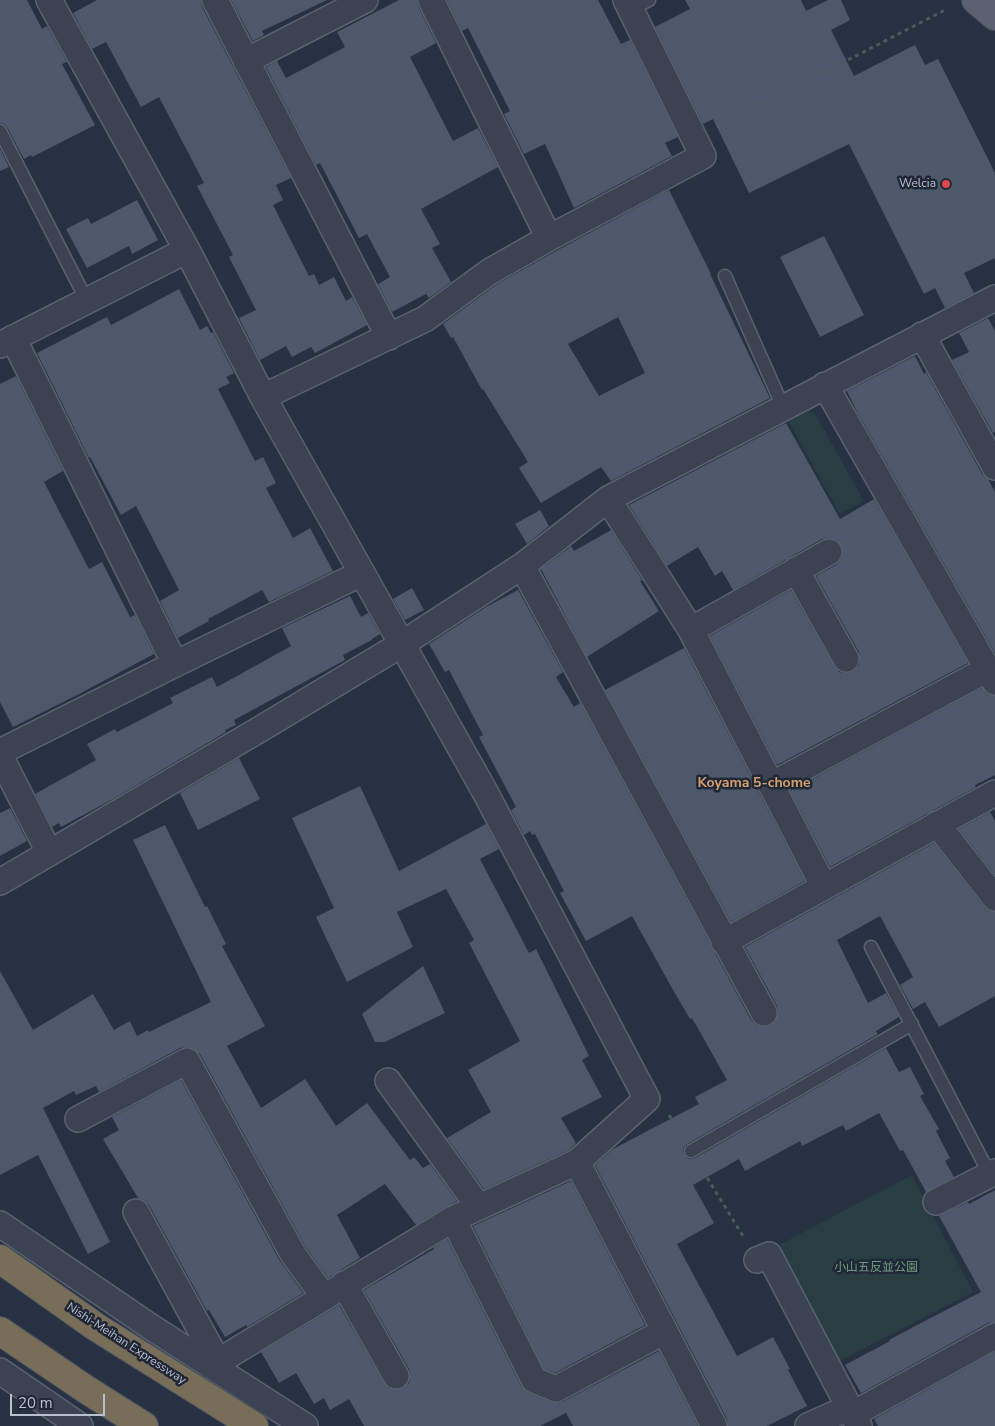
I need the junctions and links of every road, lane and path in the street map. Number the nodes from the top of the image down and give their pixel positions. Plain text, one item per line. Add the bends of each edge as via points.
1 (49, 0) edge
2 (214, 0) edge
3 (365, 0) edge
4 (432, 0) edge
5 (976, 0) edge
6 (635, 3) edge
7 (945, 10) dead end
8 (995, 16) edge
9 (246, 61) junction
10 (0, 131) edge
11 (695, 139) junction
12 (550, 238) junction
13 (187, 250) junction
14 (725, 276) dead end
15 (87, 301) junction
16 (993, 303) edge
17 (922, 335) junction
18 (389, 336) junction
19 (6, 342) edge
20 (825, 385) junction
21 (263, 397) junction
22 (783, 407) junction
23 (995, 467) edge
24 (608, 499) junction
25 (829, 552) dead end
26 (522, 566) junction
27 (796, 570) junction
28 (362, 573) junction
29 (691, 630) junction
30 (402, 644) junction
31 (846, 659) dead end
32 (175, 664) junction
33 (991, 675) edge
34 (0, 752) edge
35 (0, 756) edge
36 (771, 785) junction
37 (995, 792) edge
38 (937, 824) junction
39 (49, 852) junction
40 (0, 882) edge
41 (824, 887) junction
42 (995, 898) edge
43 (724, 942) junction
44 (871, 947) dead end
45 (764, 1014) dead end
46 (912, 1024) junction
47 (388, 1081) dead end
48 (647, 1099) junction
49 (78, 1118) dead end
50 (691, 1151) junction
51 (577, 1162) junction
52 (992, 1173) edge
53 (936, 1202) dead end
54 (480, 1207) junction
55 (136, 1212) dead end
56 (453, 1220) junction
57 (0, 1224) edge
58 (0, 1259) edge
59 (757, 1260) joint
60 (344, 1284) junction
61 (324, 1297) junction
62 (0, 1331) edge
63 (665, 1331) junction
64 (995, 1336) edge
65 (215, 1364) junction
66 (0, 1371) edge
67 (396, 1376) dead end
68 (854, 1416) edge
69 (80, 1426) edge
70 (144, 1426) edge
71 (254, 1426) edge
72 (305, 1426) edge
73 (714, 1426) edge
74 (808, 1426) edge

1 - 13 street
2 - 9 street
3 - 9 street
4 - 12 street
5 - 8 main road
6 - 11 street
7 - 11 path
9 - 18 street
10 - 15 lane
11 - 12 street via 703,156
12 - 18 street via 489,272 425,319
13 - 15 street
13 - 21 street
14 - 22 lane
15 - 19 street
16 - 17 street
17 - 20 street
17 - 23 street
18 - 21 street
19 - 32 street
20 - 22 street
20 - 33 street
21 - 28 street
22 - 24 street
24 - 26 street
24 - 29 street
25 - 27 street
26 - 30 street
26 - 43 street
27 - 29 street
27 - 31 street
28 - 30 street
28 - 32 street
29 - 36 street
30 - 39 street
30 - 48 street via 484,790
32 - 34 street
33 - 36 street
35 - 39 street
36 - 41 street
37 - 38 street
38 - 41 street
38 - 42 street
39 - 40 street
41 - 43 street
43 - 45 street
44 - 46 lane
46 - 50 lane
46 - 52 lane
47 - 54 street
48 - 50 path via 667,1112
48 - 51 street
49 - 61 street via 186,1061 293,1254
50 - 59 path
51 - 54 street
51 - 63 street
52 - 53 street
54 - 56 street
55 - 65 street
56 - 60 street
56 - 63 street via 534,1380 556,1389
57 - 65 street via 151,1327
58 - 71 highway, Nishi-Meihan Expressway via 96,1327
59 - 68 street via 769,1256
60 - 61 street
60 - 67 street
61 - 65 street
62 - 70 highway
63 - 73 street
64 - 68 street
65 - 72 street
66 - 69 street
68 - 74 street

